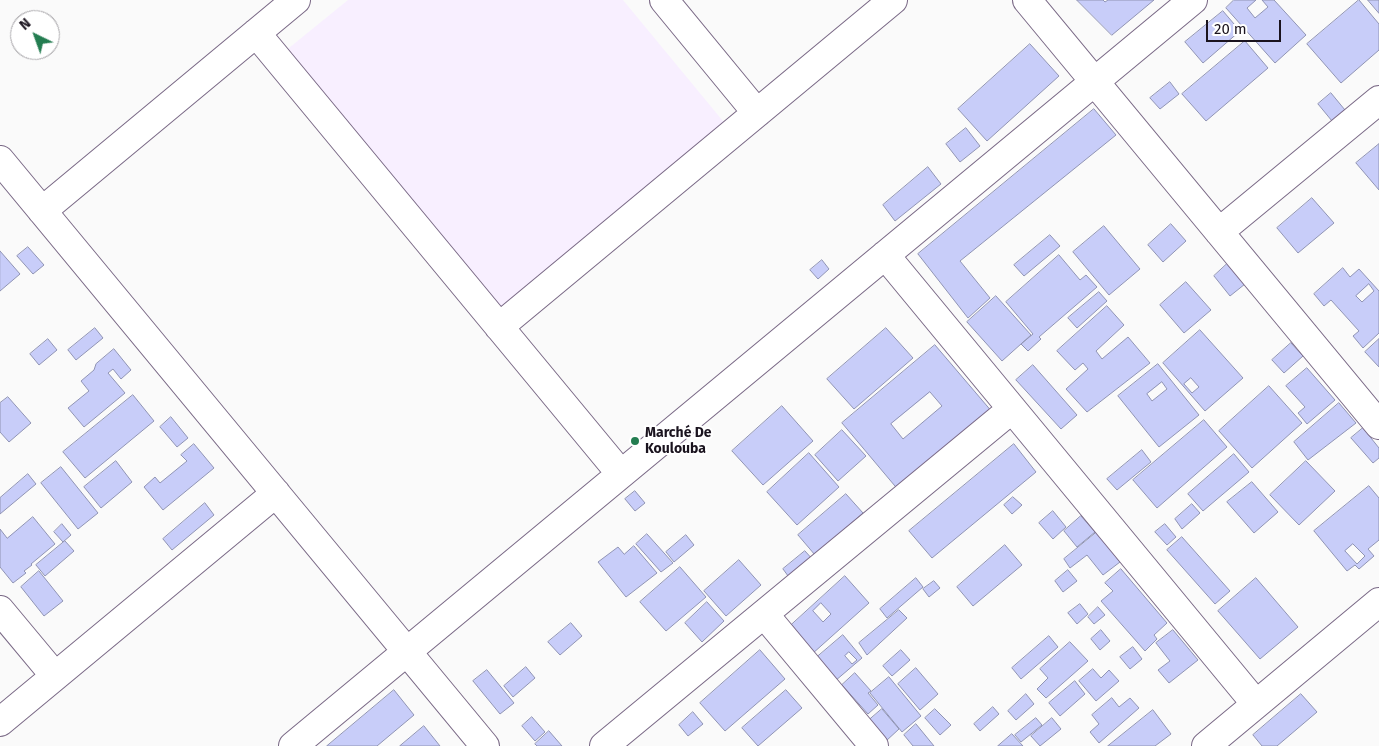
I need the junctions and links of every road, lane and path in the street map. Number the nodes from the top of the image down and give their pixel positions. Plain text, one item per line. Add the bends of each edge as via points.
1 (296, 0) edge
2 (664, 0) edge
3 (893, 0) edge
4 (1027, 0) edge
5 (1193, 0) edge
6 (256, 33) junction
7 (1094, 82) junction
8 (1379, 100) edge
9 (757, 113) junction
10 (0, 160) edge
11 (42, 211) junction
12 (1219, 232) junction
13 (885, 256) junction
14 (499, 327) junction
15 (1012, 409) junction
16 (1379, 425) edge
17 (621, 474) junction
18 (276, 493) junction
19 (1379, 602) edge
20 (0, 610) edge
21 (764, 614) junction
22 (407, 652) junction
23 (55, 676) junction
24 (1256, 704) junction
25 (0, 722) edge
26 (293, 746) edge
27 (485, 746) edge
28 (604, 746) edge
29 (874, 746) edge
30 (1206, 746) edge

1 - 6 street
2 - 9 street
3 - 9 street
4 - 7 street
5 - 7 street
6 - 11 street
6 - 14 street
7 - 12 street
7 - 13 street
8 - 12 street
9 - 14 street
10 - 11 street
11 - 18 street
12 - 16 street
13 - 15 street
13 - 17 street
14 - 17 street
15 - 21 street
15 - 24 street
17 - 22 street
18 - 22 street
18 - 23 street
19 - 24 street
20 - 23 street
21 - 28 street
21 - 29 street
22 - 26 street
22 - 27 street
23 - 25 street
24 - 30 street

